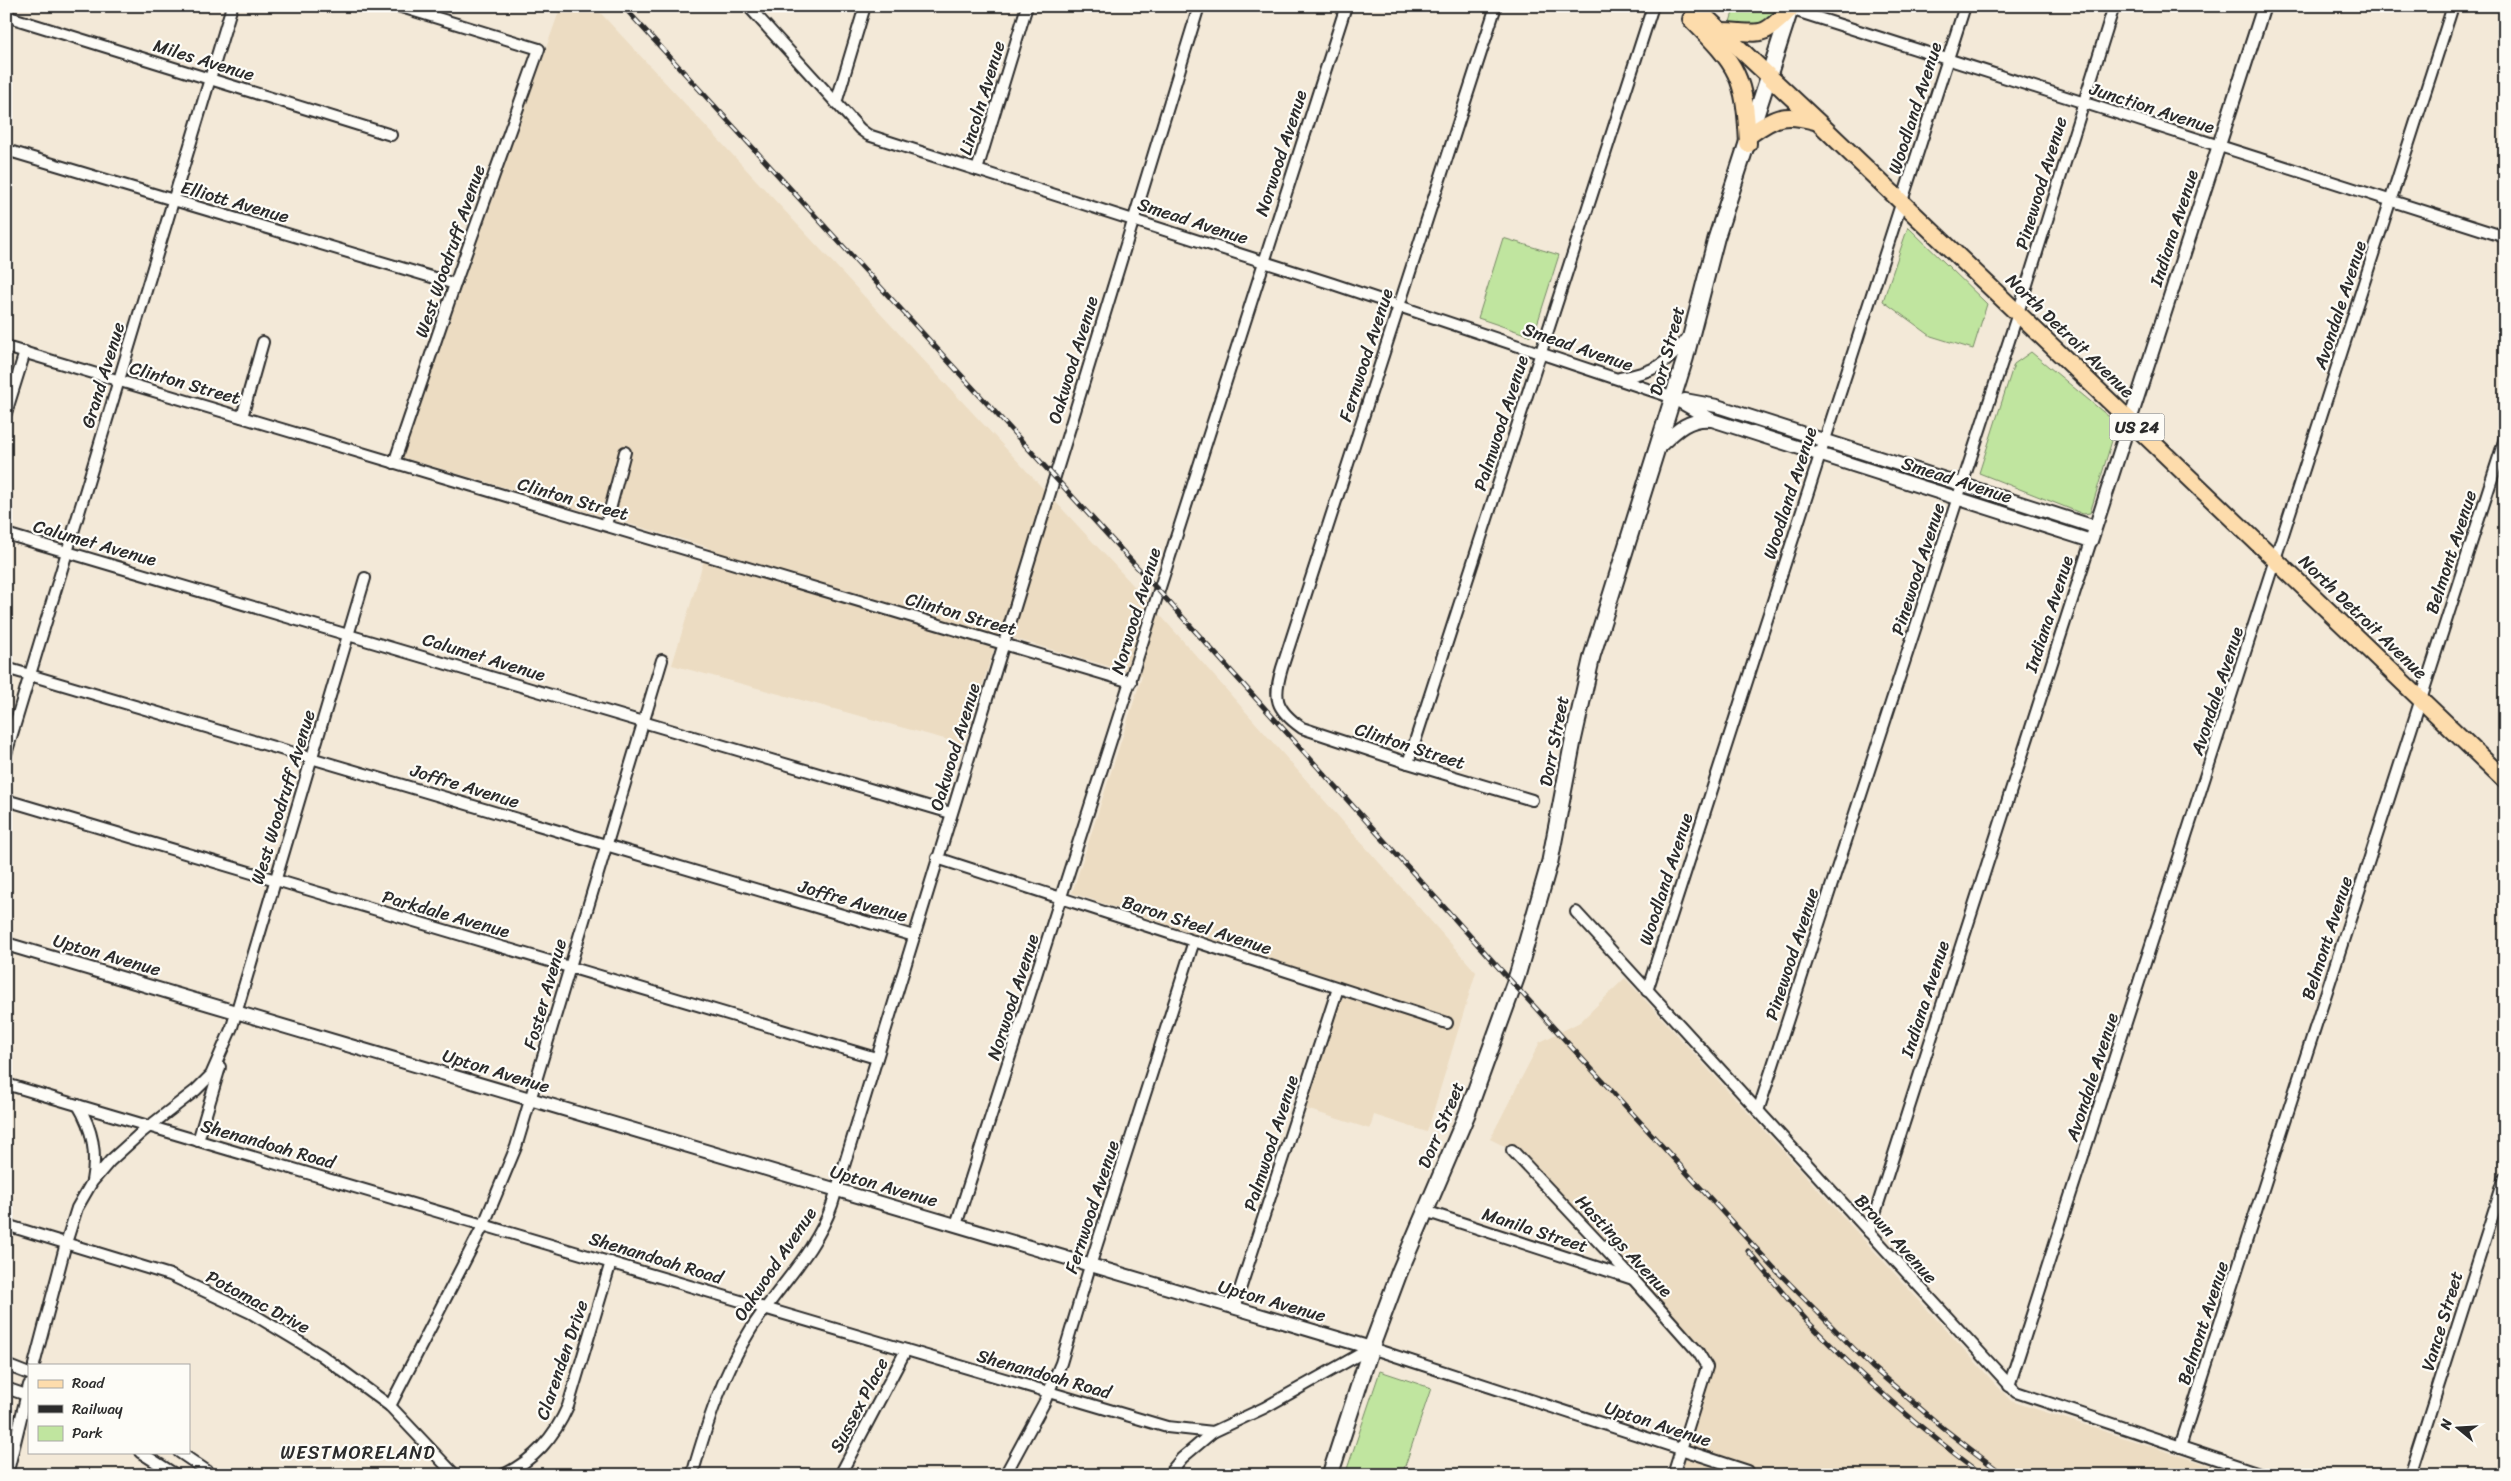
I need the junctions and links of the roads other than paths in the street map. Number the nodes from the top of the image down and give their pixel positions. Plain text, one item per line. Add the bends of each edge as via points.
1 (232, 6) edge
2 (398, 6) edge
3 (748, 6) edge
4 (865, 6) edge
5 (1026, 6) edge
6 (1199, 6) edge
7 (1346, 6) edge
8 (1496, 6) edge
9 (1653, 6) edge
10 (1683, 6) edge
11 (1694, 6) edge
12 (1964, 6) edge
13 (2114, 6) edge
14 (2264, 6) edge
15 (2453, 6) edge
16 (1791, 8) edge
17 (6, 16) edge
18 (1720, 31) junction
19 (1947, 60) junction
20 (1768, 75) junction
21 (208, 78) junction
22 (836, 102) junction
23 (2083, 103) junction
24 (1819, 122) junction
25 (391, 135) dead end
26 (1749, 139) junction
27 (2219, 146) junction
28 (6, 150) edge
29 (977, 170) junction
30 (172, 200) junction
31 (2391, 201) junction
32 (1901, 204) junction
33 (1132, 220) junction
34 (2505, 237) edge
35 (1262, 261) junction
36 (455, 284) junction
37 (1399, 306) junction
38 (2018, 313) junction
39 (1692, 330) junction
40 (263, 342) dead end
41 (6, 347) edge
42 (25, 352) junction
43 (1540, 353) junction
44 (1618, 379) junction
45 (119, 381) junction
46 (1674, 398) junction
47 (6, 413) edge
48 (242, 417) junction
49 (1712, 420) junction
50 (2130, 420) junction
51 (2505, 438) edge
52 (1824, 440) junction
53 (1658, 448) junction
54 (625, 452) dead end
55 (1820, 454) junction
56 (394, 464) junction
57 (1961, 485) junction
58 (1958, 499) junction
59 (606, 525) junction
60 (2096, 527) junction
61 (6, 534) edge
62 (2091, 541) junction
63 (67, 552) junction
64 (2276, 562) junction
65 (365, 578) dead end
66 (349, 634) junction
67 (1004, 643) junction
68 (662, 660) dead end
69 (6, 668) edge
70 (29, 674) junction
71 (1131, 682) junction
72 (2421, 700) junction
73 (1285, 712) joint
74 (643, 722) junction
75 (6, 754) edge
76 (312, 757) junction
77 (1408, 764) junction
78 (2505, 780) edge
79 (6, 800) edge
80 (1532, 800) dead end
81 (951, 813) junction
82 (606, 845) junction
83 (937, 858) junction
84 (275, 880) junction
85 (1062, 898) junction
86 (1576, 912) dead end
87 (914, 936) junction
88 (1194, 941) junction
89 (6, 944) edge
90 (570, 967) junction
91 (1338, 988) junction
92 (1647, 990) junction
93 (236, 1012) junction
94 (1447, 1023) dead end
95 (232, 1027) junction
96 (876, 1058) junction
97 (6, 1084) edge
98 (530, 1099) junction
99 (78, 1106) junction
100 (1758, 1112) junction
101 (148, 1126) junction
102 (198, 1141) junction
103 (1512, 1150) dead end
104 (2505, 1177) edge
105 (92, 1182) junction
106 (837, 1190) junction
107 (1425, 1211) junction
108 (484, 1224) junction
109 (6, 1225) edge
110 (956, 1226) junction
111 (1869, 1232) junction
112 (66, 1243) junction
113 (611, 1262) junction
114 (1090, 1266) junction
115 (1634, 1280) junction
116 (766, 1308) junction
117 (1234, 1308) junction
118 (1371, 1348) junction
119 (906, 1350) junction
120 (34, 1364) edge
121 (6, 1365) edge
122 (28, 1374) edge
123 (2009, 1386) junction
124 (6, 1388) edge
125 (28, 1392) edge
126 (1050, 1392) junction
127 (390, 1406) junction
128 (1213, 1432) junction
129 (2180, 1447) junction
130 (1681, 1450) junction
131 (143, 1454) edge
132 (182, 1454) edge
133 (1748, 1471) dead end
134 (8, 1475) edge
135 (176, 1475) edge
136 (213, 1475) edge
137 (455, 1475) edge
138 (503, 1475) edge
139 (692, 1475) edge
140 (840, 1475) edge
141 (1005, 1475) edge
142 (1168, 1475) edge
143 (1330, 1475) edge
144 (1673, 1475) edge
145 (2266, 1475) edge
146 (2410, 1475) edge

1 - 21 street, Grand Avenue
2 - 36 street, West Woodruff Avenue via 539,49
3 - 22 street, Smead Avenue
4 - 22 street
5 - 29 street, Lincoln Avenue
6 - 33 street, Oakwood Avenue
7 - 35 street, Norwood Avenue
8 - 37 street, Fernwood Avenue
9 - 43 street, Palmwood Avenue
10 - 26 main road via 1690,18 1725,53 1741,82
11 - 18 main road, North Detroit Avenue / US 24
12 - 19 street, Woodland Avenue
13 - 23 street, Pinewood Avenue
14 - 27 street, Indiana Avenue
15 - 31 street, Avondale Avenue
16 - 18 main road via 1777,23 1757,34
16 - 19 street, Junction Avenue
16 - 20 main road, Dorr Street
17 - 21 street, Miles Avenue
18 - 20 main road, North Detroit Avenue / US 24
19 - 23 street, Junction Avenue
19 - 32 street, Woodland Avenue
20 - 24 main road, North Detroit Avenue / US 24
20 - 26 main road, Dorr Street
21 - 25 street, Miles Avenue
21 - 30 street, Grand Avenue
22 - 29 street, Smead Avenue via 868,135
23 - 27 street, Junction Avenue
23 - 38 street, Pinewood Avenue
24 - 26 main road via 1798,116 1780,116
24 - 32 main road, North Detroit Avenue / US 24
26 - 39 main road, Dorr Street via 1716,239
27 - 31 street, Junction Avenue
27 - 50 street, Indiana Avenue
28 - 30 street, Elliott Avenue
29 - 33 street, Smead Avenue
30 - 36 street, Elliott Avenue
30 - 45 street, Grand Avenue
31 - 34 street, Junction Avenue
31 - 64 street, Avondale Avenue
32 - 38 main road, North Detroit Avenue / US 24
32 - 52 street, Woodland Avenue
33 - 35 street, Smead Avenue
33 - 67 street, Oakwood Avenue
35 - 37 street, Smead Avenue
35 - 71 street, Norwood Avenue
36 - 56 street, West Woodruff Avenue
37 - 43 street, Smead Avenue
37 - 73 street, Fernwood Avenue via 1276,687 1277,700
38 - 50 main road, North Detroit Avenue / US 24
38 - 57 street, Pinewood Avenue
39 - 44 street via 1679,349 1661,366
39 - 46 main road, Dorr Street
40 - 48 street
41 - 42 street, Clinton Street
42 - 45 street, Clinton Street
42 - 47 street
43 - 44 street, Smead Avenue
43 - 77 street, Palmwood Avenue
44 - 46 street, Smead Avenue
45 - 48 street, Clinton Street
45 - 63 street, Grand Avenue
46 - 49 street, Smead Avenue
46 - 52 street, Smead Avenue via 1717,406
46 - 53 main road, Dorr Street
48 - 56 street, Clinton Street
49 - 53 street via 1688,423
49 - 55 street, Smead Avenue
50 - 60 street, Indiana Avenue
50 - 64 main road, North Detroit Avenue / US 24
51 - 72 street, Belmont Avenue
52 - 55 street, Woodland Avenue
52 - 57 street, Smead Avenue
53 - 107 main road, Dorr Street via 1592,656 1572,740 1550,861 1532,931 1475,1095
54 - 59 street
55 - 58 street, Smead Avenue
55 - 92 street, Woodland Avenue
56 - 59 street, Clinton Street
57 - 58 street, Pinewood Avenue
57 - 60 street, Smead Avenue
58 - 62 street, Smead Avenue
58 - 100 street, Pinewood Avenue
59 - 67 street, Clinton Street
60 - 62 street, Indiana Avenue
61 - 63 street, Calumet Avenue
62 - 111 street, Indiana Avenue
63 - 66 street, Calumet Avenue
63 - 70 street, Grand Avenue
64 - 72 main road, North Detroit Avenue / US 24
64 - 123 street, Avondale Avenue
65 - 66 street, West Woodruff Avenue
66 - 74 street, Calumet Avenue
66 - 76 street, West Woodruff Avenue
67 - 71 street, Clinton Street
67 - 81 street, Oakwood Avenue
68 - 74 street, Foster Avenue
69 - 70 street, Joffre Avenue
70 - 75 street, Grand Avenue
70 - 76 street, Joffre Avenue
71 - 85 street, Norwood Avenue
72 - 78 main road, North Detroit Avenue / US 24
72 - 129 street, Belmont Avenue
73 - 77 street, Clinton Street via 1302,728
74 - 81 street, Calumet Avenue
74 - 82 street, Foster Avenue
76 - 82 street, Joffre Avenue
76 - 84 street, West Woodruff Avenue
77 - 80 street, Clinton Street
79 - 84 street, Parkdale Avenue
81 - 83 street, Oakwood Avenue
82 - 87 street, Joffre Avenue
82 - 90 street, Foster Avenue
83 - 85 street, Baron Steel Avenue
83 - 87 street, Oakwood Avenue
84 - 90 street, Parkdale Avenue
84 - 93 street, West Woodruff Avenue
85 - 88 street, Baron Steel Avenue
85 - 110 street, Norwood Avenue
86 - 92 street, Brown Avenue
87 - 96 street, Oakwood Avenue
88 - 91 street, Baron Steel Avenue
88 - 114 street, Fernwood Avenue
89 - 93 street, Upton Avenue
90 - 96 street, Parkdale Avenue
90 - 98 street, Foster Avenue
91 - 94 street, Baron Steel Avenue
91 - 117 street, Palmwood Avenue
92 - 100 street, Brown Avenue
93 - 95 street, West Woodruff Avenue
93 - 98 street, Upton Avenue
95 - 101 street, West Woodruff Avenue via 210,1075 196,1090
95 - 102 street, West Woodruff Avenue
96 - 106 street, Oakwood Avenue
97 - 99 street, Shenandoah Road
98 - 106 street, Upton Avenue
98 - 108 street, Foster Avenue via 516,1147
99 - 101 street, Shenandoah Road
99 - 105 street, West Woodruff Avenue via 95,1147
100 - 111 street, Brown Avenue
101 - 102 street, Shenandoah Road
101 - 105 street, West Woodruff Avenue
102 - 108 street, Shenandoah Road
103 - 115 street, Hastings Avenue
104 - 146 street, Vance Street
105 - 112 street, West Woodruff Avenue via 77,1208
106 - 110 street, Upton Avenue
106 - 116 street, Oakwood Avenue via 820,1233
107 - 115 street, Manila Street
107 - 118 main road, Dorr Street
108 - 113 street, Shenandoah Road
108 - 127 street, Foster Avenue
109 - 112 street, Potomac Drive
110 - 114 street, Upton Avenue
111 - 123 street, Brown Avenue
112 - 120 street, West Woodruff Avenue
112 - 127 street, Potomac Drive via 170,1275 251,1313 321,1355
113 - 116 street, Shenandoah Road
113 - 138 street, Clarenden Drive via 568,1406 558,1428 537,1453
114 - 117 street, Upton Avenue
114 - 126 street, Fernwood Avenue
115 - 130 street, Hastings Avenue via 1698,1352 1707,1367
116 - 119 street, Shenandoah Road
116 - 139 street, Oakwood Avenue via 724,1379
117 - 118 street, Upton Avenue
118 - 128 street via 1264,1408
118 - 130 street, Upton Avenue
118 - 143 main road, Dorr Street
119 - 126 street, Shenandoah Road
119 - 140 street, Sussex Place
121 - 122 street
123 - 129 street, Brown Avenue via 2022,1396
124 - 125 street
125 - 134 street
126 - 128 street, Shenandoah Road via 1167,1427
126 - 141 street, Fernwood Avenue
127 - 137 street, Potomac Drive
128 - 142 street via 1182,1458
129 - 145 street, Brown Avenue
130 - 133 street, Upton Avenue
130 - 144 street
131 - 135 street
132 - 136 street

